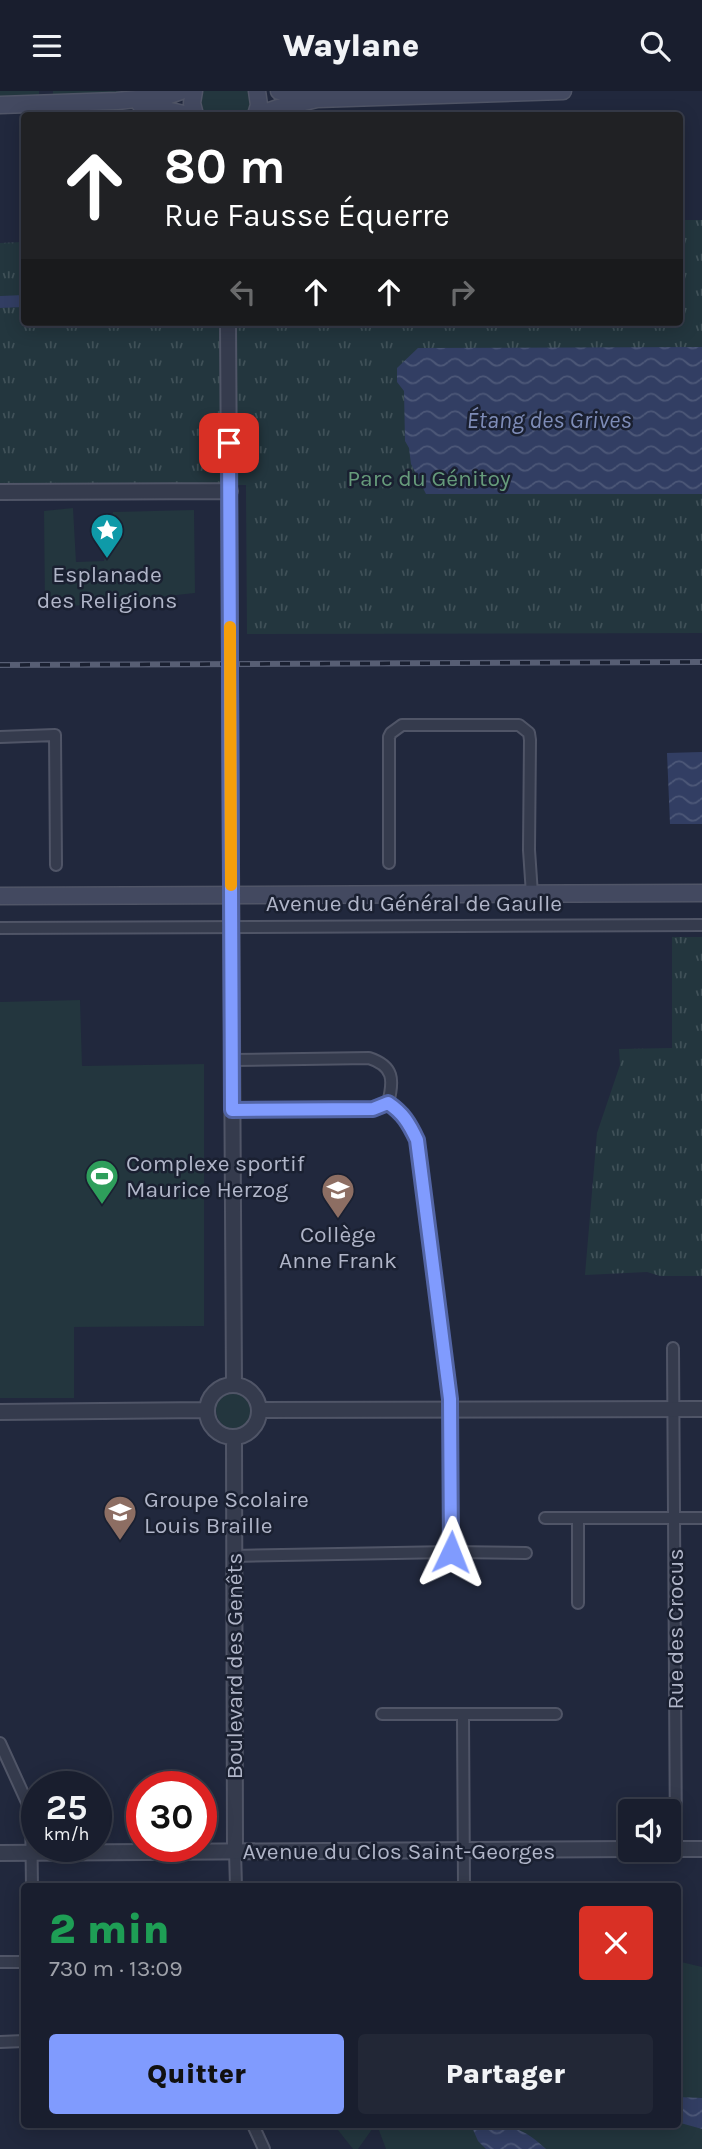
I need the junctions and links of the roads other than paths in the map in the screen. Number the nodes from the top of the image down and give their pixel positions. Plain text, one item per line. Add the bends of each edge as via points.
1 (181, 91) edge
2 (194, 91) edge
3 (257, 91) edge
4 (279, 91) edge
5 (563, 91) edge
6 (145, 94) edge
7 (313, 96) edge
8 (47, 97) edge
9 (117, 101) junction
10 (0, 105) edge
11 (175, 112) edge
12 (194, 112) edge
13 (258, 112) edge
14 (266, 112) edge
15 (228, 326) edge
16 (230, 491) junction
17 (0, 492) edge
18 (0, 737) edge
19 (389, 863) dead end
20 (56, 865) dead end
21 (702, 893) edge
22 (532, 894) junction
23 (231, 895) junction
24 (0, 896) edge
25 (702, 925) edge
26 (231, 927) junction
27 (0, 929) edge
28 (232, 1060) junction
29 (388, 1103) junction
30 (232, 1110) junction
31 (673, 1347) dead end
32 (234, 1385) junction
33 (674, 1408) junction
34 (702, 1409) edge
35 (206, 1410) junction
36 (260, 1410) junction
37 (450, 1410) junction
38 (0, 1412) edge
39 (234, 1438) junction
40 (545, 1518) dead end
41 (578, 1518) junction
42 (675, 1518) junction
43 (702, 1518) edge
44 (451, 1552) junction
45 (526, 1553) dead end
46 (233, 1556) junction
47 (578, 1603) dead end
48 (382, 1714) dead end
49 (556, 1714) dead end
50 (464, 1716) junction
51 (0, 1743) edge
52 (21, 1789) edge
53 (672, 1799) edge
54 (618, 1849) edge
55 (681, 1849) edge
56 (702, 1849) edge
57 (463, 1850) junction
58 (235, 1851) junction
59 (112, 1852) edge
60 (0, 1853) edge
61 (21, 1853) edge
62 (32, 1862) edge
63 (32, 1883) edge
64 (236, 1883) edge
65 (464, 1883) edge
66 (0, 1962) edge
67 (21, 1962) edge
68 (21, 2041) edge
69 (0, 2042) edge
70 (254, 2128) edge
71 (264, 2149) edge

1 - 6 main road via 167,96
2 - 12 main road
3 - 13 main road
4 - 7 main road
5 - 7 main road
6 - 9 main road
7 - 14 main road
8 - 9 main road
8 - 10 main road
9 - 11 main road
15 - 16 street
16 - 17 street
16 - 23 street, bridge
18 - 20 street via 55,735
19 - 22 street via 391,733 402,725 519,725 530,740
21 - 22 main road, Avenue du Général de Gaulle
22 - 23 main road, Avenue du Général de Gaulle
23 - 24 main road, Avenue du Général de Gaulle
23 - 26 street
25 - 26 street, Avenue du Général de Gaulle
26 - 27 street, Avenue du Général de Gaulle
26 - 28 street
28 - 29 street via 369,1058 382,1062 389,1071
28 - 30 street
29 - 30 street via 373,1109
29 - 37 street via 408,1120 417,1140
30 - 32 street
31 - 33 street, Rue des Crocus
32 - 35 street via 218,1390
32 - 36 street via 253,1394
33 - 34 street
33 - 37 street
33 - 42 street, Rue des Crocus
35 - 38 street
35 - 39 street via 211,1427
36 - 37 street
36 - 39 street via 250,1432
37 - 44 street
39 - 46 street, Boulevard des Genêts
40 - 41 street
41 - 42 street
41 - 47 street
42 - 43 street
42 - 53 street, Rue des Crocus
44 - 45 street
44 - 46 street
46 - 58 street, Boulevard des Genêts
48 - 50 street
49 - 50 street
50 - 57 street
51 - 52 street
54 - 57 street, Avenue du Clos Saint-Georges
55 - 56 street
57 - 58 street, Avenue du Clos Saint-Georges
57 - 65 street
58 - 59 street, Avenue du Clos Saint-Georges
58 - 64 street
60 - 61 street, Avenue du Clos Saint-Georges
62 - 63 street
66 - 67 street
68 - 69 street
70 - 71 street

